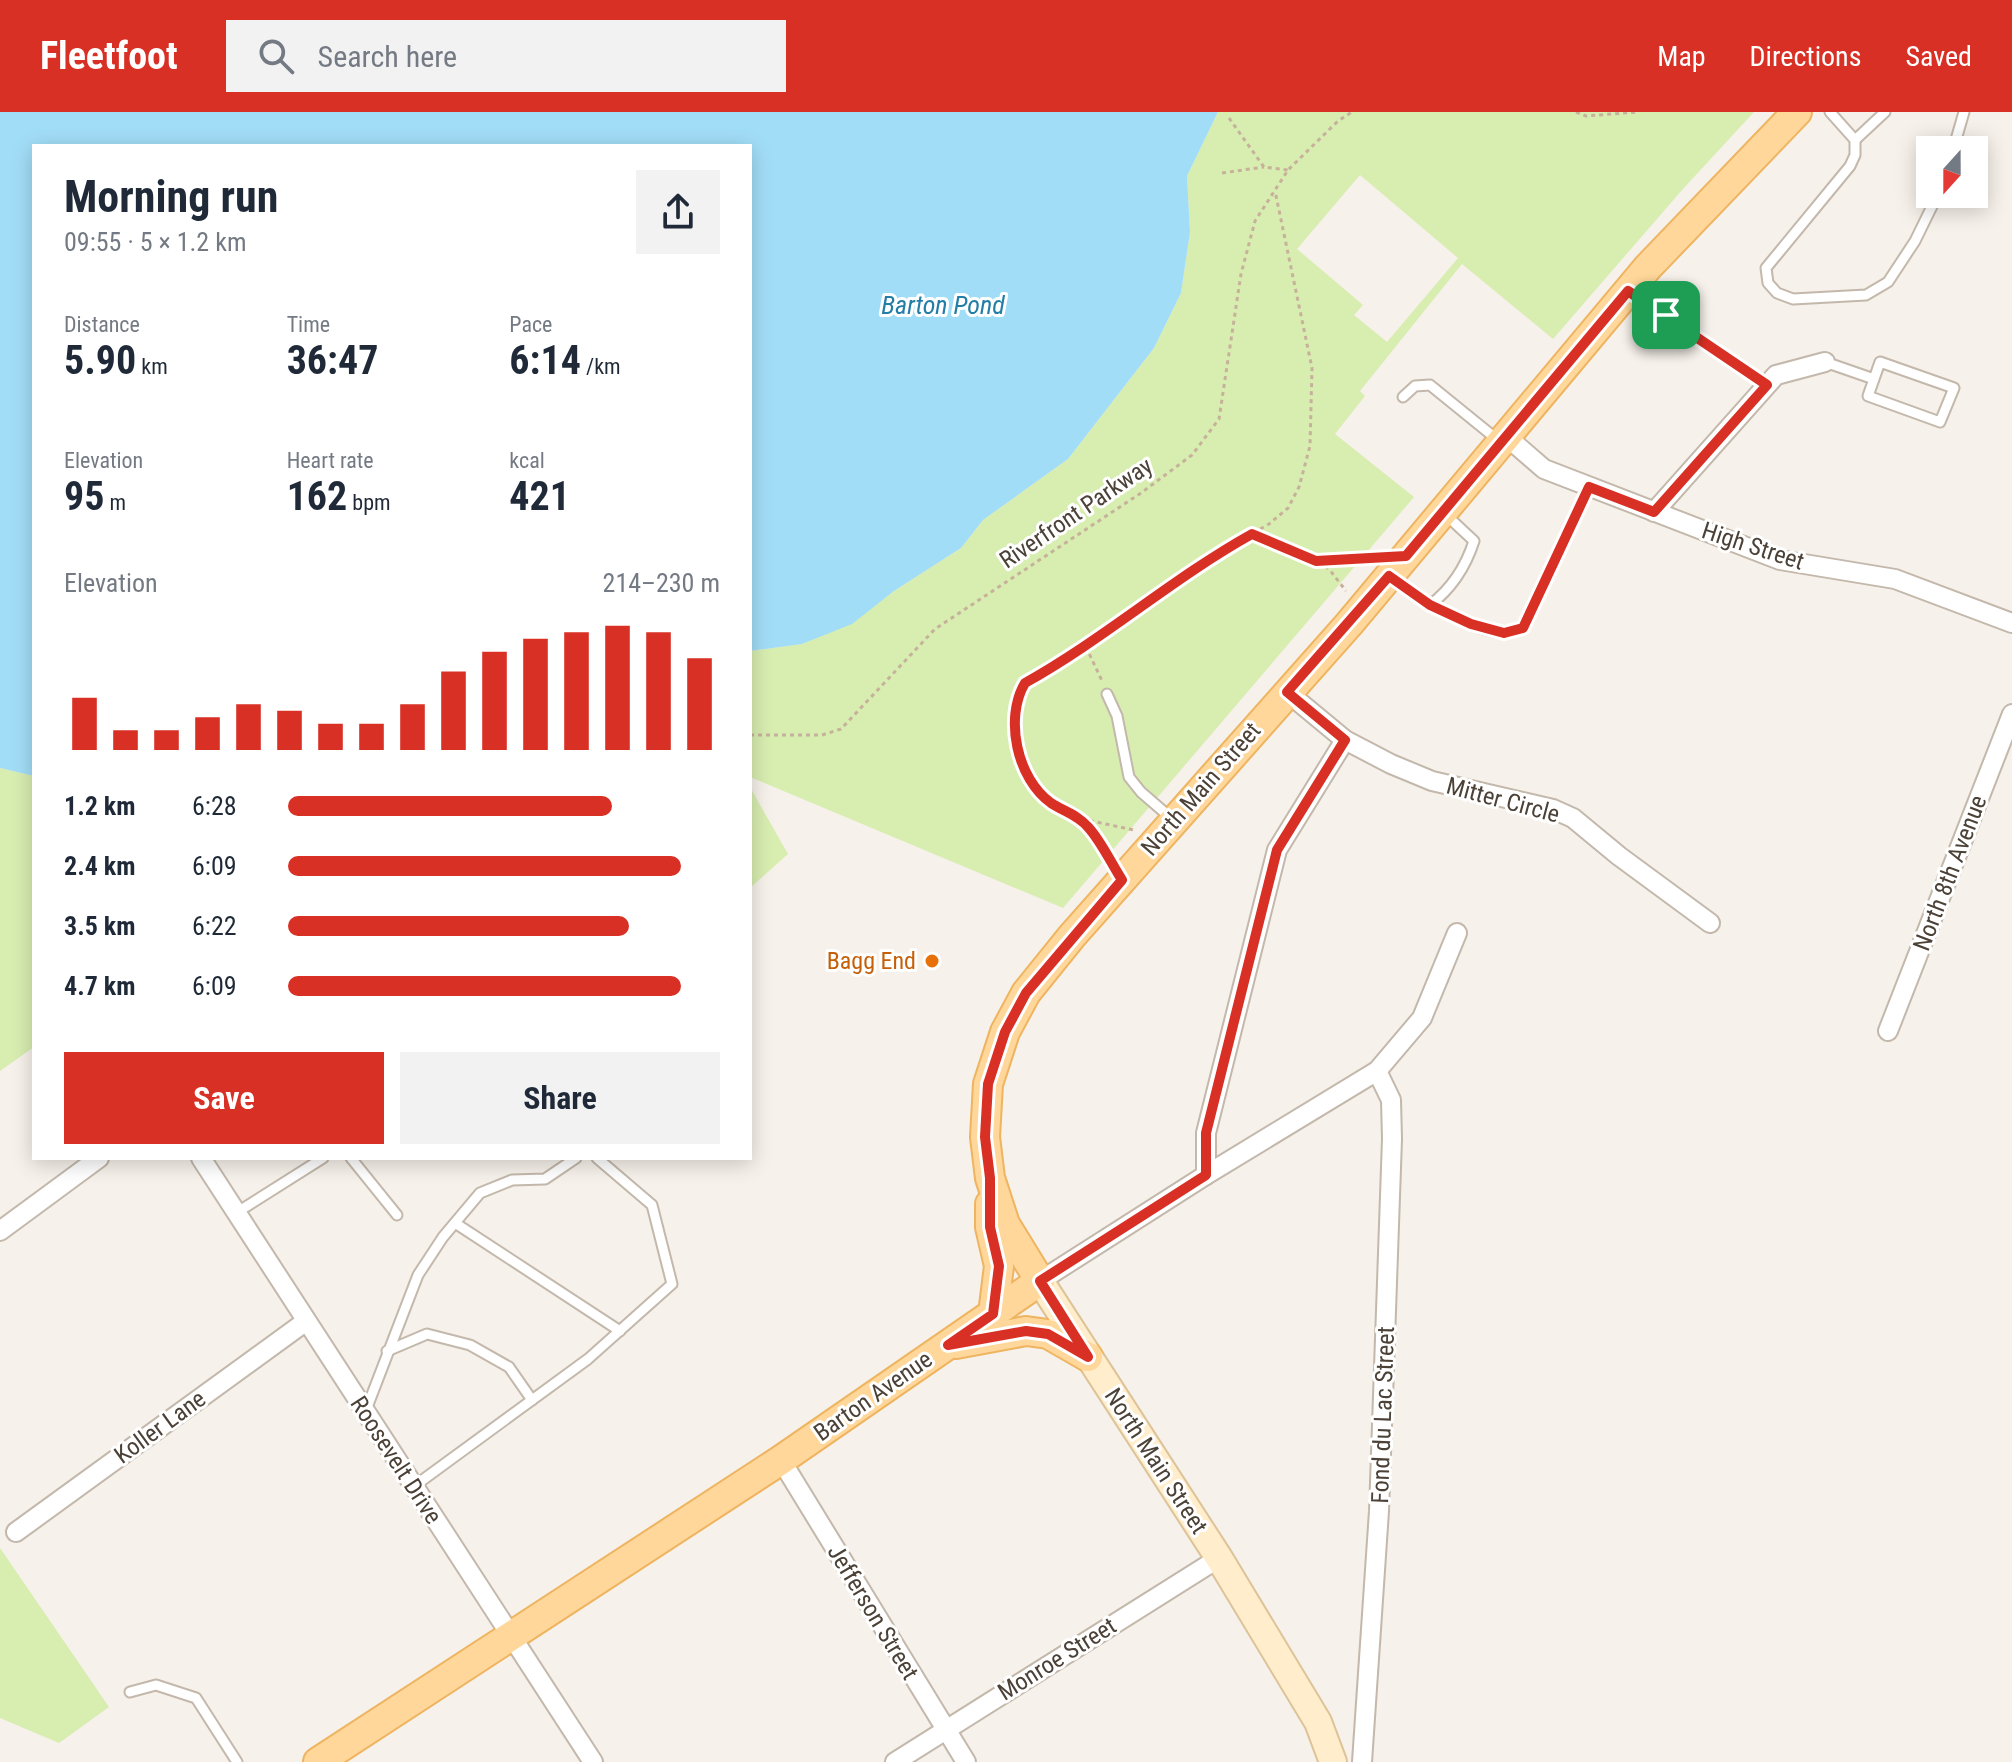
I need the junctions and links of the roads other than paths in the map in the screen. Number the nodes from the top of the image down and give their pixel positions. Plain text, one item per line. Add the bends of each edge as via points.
1 (1797, 112) edge
2 (1830, 112) edge
3 (1885, 112) edge
4 (1964, 112) edge
5 (1957, 136) edge
6 (1855, 140) junction
7 (1931, 208) edge
8 (1628, 291) junction
9 (1825, 362) joint
10 (1874, 379) junction
11 (1767, 385) junction
12 (1403, 397) dead end
13 (1504, 440) junction
14 (1589, 487) junction
15 (1443, 512) junction
16 (1654, 512) junction
17 (1397, 566) junction
18 (1430, 605) junction
19 (2012, 623) edge
20 (1287, 692) junction
21 (1107, 694) road end
22 (2012, 714) edge
23 (1345, 740) junction
24 (1166, 829) junction
25 (1710, 923) dead end
26 (1457, 933) dead end
27 (1888, 1031) dead end
28 (1377, 1071) junction
29 (96, 1160) edge
30 (202, 1160) edge
31 (320, 1160) edge
32 (353, 1160) edge
33 (573, 1160) edge
34 (599, 1160) edge
35 (1206, 1175) junction
36 (990, 1178) junction
37 (236, 1213) junction
38 (397, 1215) dead end
39 (455, 1223) junction
40 (0, 1231) edge
41 (1040, 1281) junction
42 (993, 1314) junction
43 (305, 1322) junction
44 (620, 1331) junction
45 (948, 1345) junction
46 (387, 1351) junction
47 (1088, 1357) junction
48 (532, 1400) junction
49 (365, 1413) junction
50 (781, 1460) junction
51 (413, 1487) junction
52 (16, 1532) dead end
53 (1219, 1558) junction
54 (512, 1637) junction
55 (130, 1692) dead end
56 (945, 1729) junction
57 (332, 1758) edge
58 (237, 1762) edge
59 (593, 1762) edge
60 (895, 1762) edge
61 (966, 1762) edge
62 (1333, 1762) edge
63 (1362, 1762) edge

1 - 8 main road, North Main Street
2 - 6 lane
3 - 6 lane
4 - 5 lane
6 - 7 lane via 1850,166 1766,268 1768,283 1777,293 1793,299 1866,295 1888,282
8 - 11 lane
8 - 13 main road, North Main Street
9 - 10 lane
9 - 11 street via 1776,375
10 - 10 lane via 1880,362 1954,388 1940,422 1868,396
11 - 16 street
12 - 13 lane via 1415,386 1430,385
13 - 14 street, High Street via 1544,469
13 - 15 main road, North Main Street
14 - 16 street, High Street
14 - 18 lane via 1523,628 1504,633
15 - 17 main road, North Main Street
15 - 18 lane via 1474,541 1444,594
16 - 19 street, High Street via 1780,560 1895,579
17 - 18 lane
17 - 20 main road, North Main Street
20 - 23 street, Mitter Circle
20 - 24 main road, North Main Street
21 - 24 lane via 1117,716 1129,777
22 - 27 street, North 8th Avenue
23 - 25 street, Mitter Circle via 1432,781 1573,818
23 - 35 street via 1277,850 1206,1133
24 - 36 main road, North Main Street via 1026,993 1005,1032 988,1084 985,1137
26 - 28 street, Barton Avenue via 1422,1018
28 - 35 street, Barton Avenue
28 - 63 street, Fond du Lac Street via 1391,1100 1392,1139 1379,1511
29 - 40 street
30 - 37 street, Roosevelt Drive
31 - 37 lane
32 - 38 lane
33 - 39 lane via 545,1179 512,1180 480,1193
34 - 44 lane via 652,1205 672,1284
35 - 41 street, Barton Avenue
36 - 41 main road, North Main Street via 1005,1224
36 - 42 main road via 990,1227 999,1266
37 - 43 street, Roosevelt Drive
39 - 44 lane
39 - 46 lane via 418,1275
41 - 42 main road, Barton Avenue
41 - 47 main road, North Main Street
42 - 45 main road, Barton Avenue
43 - 49 street, Roosevelt Drive
43 - 52 street, Koller Lane
44 - 48 lane
45 - 47 main road via 1026,1331 1048,1334
45 - 50 main road, Barton Avenue
46 - 48 lane via 427,1334 470,1345 509,1367
46 - 49 lane
47 - 53 main road, North Main Street
48 - 51 lane
49 - 51 street, Roosevelt Drive
50 - 54 main road, Barton Avenue
50 - 56 street, Jefferson Street
51 - 54 street, Roosevelt Drive
53 - 56 street, Monroe Street
53 - 62 main road, North Main Street via 1318,1722
54 - 57 main road, Barton Avenue
54 - 59 street, Roosevelt Drive
55 - 58 lane via 156,1685 196,1698
56 - 60 street, Monroe Street
56 - 61 street, Jefferson Street

